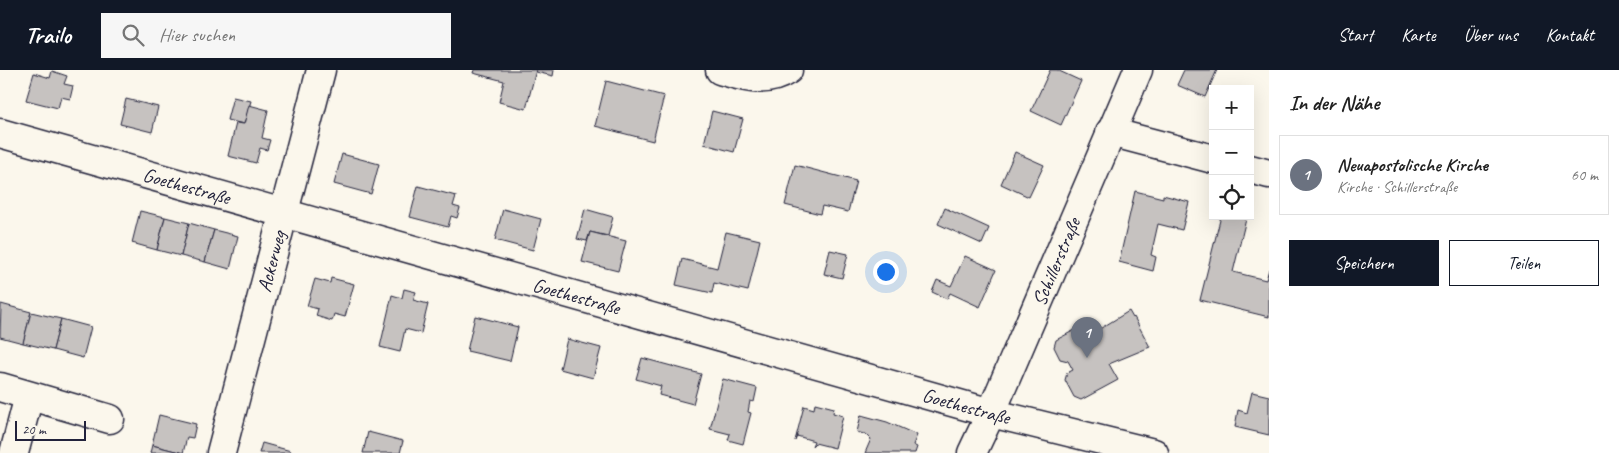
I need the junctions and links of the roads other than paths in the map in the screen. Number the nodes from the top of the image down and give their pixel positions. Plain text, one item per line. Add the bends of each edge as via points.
1 (321, 70) edge
2 (720, 70) edge
3 (788, 70) edge
4 (1138, 70) edge
5 (1110, 132) junction
6 (0, 133) edge
7 (1209, 158) edge
8 (1254, 170) edge
9 (1269, 174) edge
10 (283, 212) junction
11 (0, 387) edge
12 (29, 396) junction
13 (991, 413) junction
14 (110, 418) dead end
15 (14, 453) edge
16 (221, 453) edge
17 (972, 453) edge
18 (1154, 453) edge

1 - 10 street, Ackerweg
2 - 3 street via 755,80 780,76
4 - 5 street, Schillerstraße
5 - 7 street
5 - 13 street, Schillerstraße
6 - 10 street, Goethestraße
8 - 9 street
10 - 13 street, Goethestraße
10 - 16 street, Ackerweg
11 - 12 street
12 - 14 street
12 - 15 street
13 - 17 street, Schillerstraße
13 - 18 street, Goethestraße

